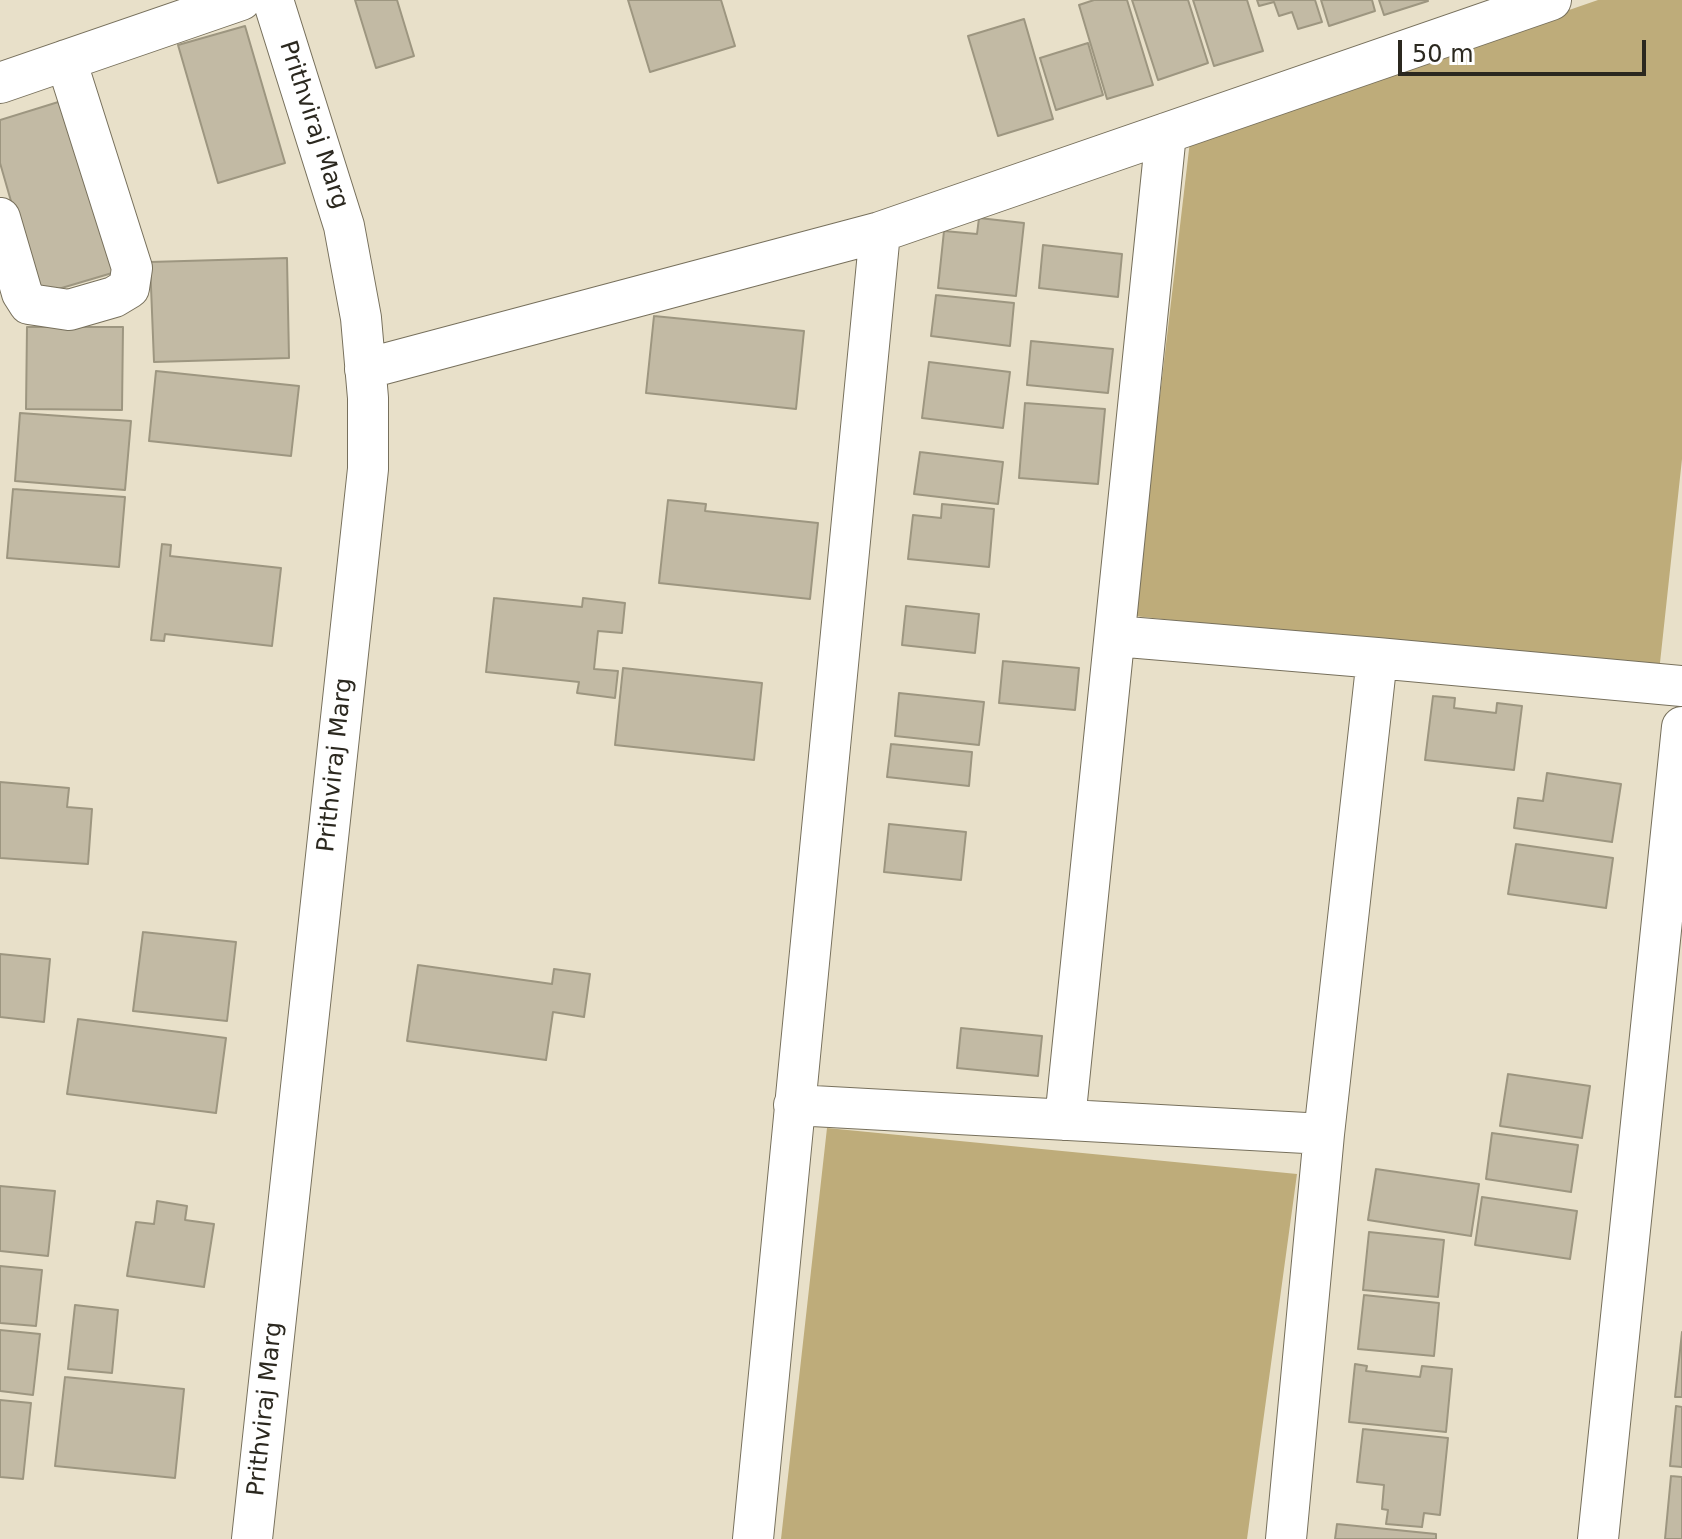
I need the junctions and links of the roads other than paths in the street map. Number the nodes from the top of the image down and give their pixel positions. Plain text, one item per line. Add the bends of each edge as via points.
1 (241, 0) edge
2 (273, 0) edge
3 (1551, 0) edge
4 (66, 60) junction
5 (0, 83) edge
6 (1166, 133) junction
7 (0, 218) edge
8 (880, 232) junction
9 (365, 369) junction
10 (1115, 636) junction
11 (1377, 658) junction
12 (1682, 686) edge
13 (1682, 727) edge
14 (794, 1105) junction
15 (1065, 1120) junction
16 (1324, 1134) junction
17 (252, 1539) edge
18 (753, 1539) edge
19 (1286, 1539) edge
20 (1598, 1539) edge

1 - 4 street
2 - 9 street, Prithviraj Marg via 344,226
3 - 6 street
4 - 5 street
4 - 7 street via 132,268 129,288 69,310 29,304
6 - 8 street
6 - 10 street
8 - 9 street
8 - 14 street
9 - 17 street, Prithviraj Marg via 368,469
10 - 11 street
10 - 15 street
11 - 12 street
11 - 16 street
13 - 20 street
14 - 15 street
14 - 18 street
15 - 16 street
16 - 19 street

